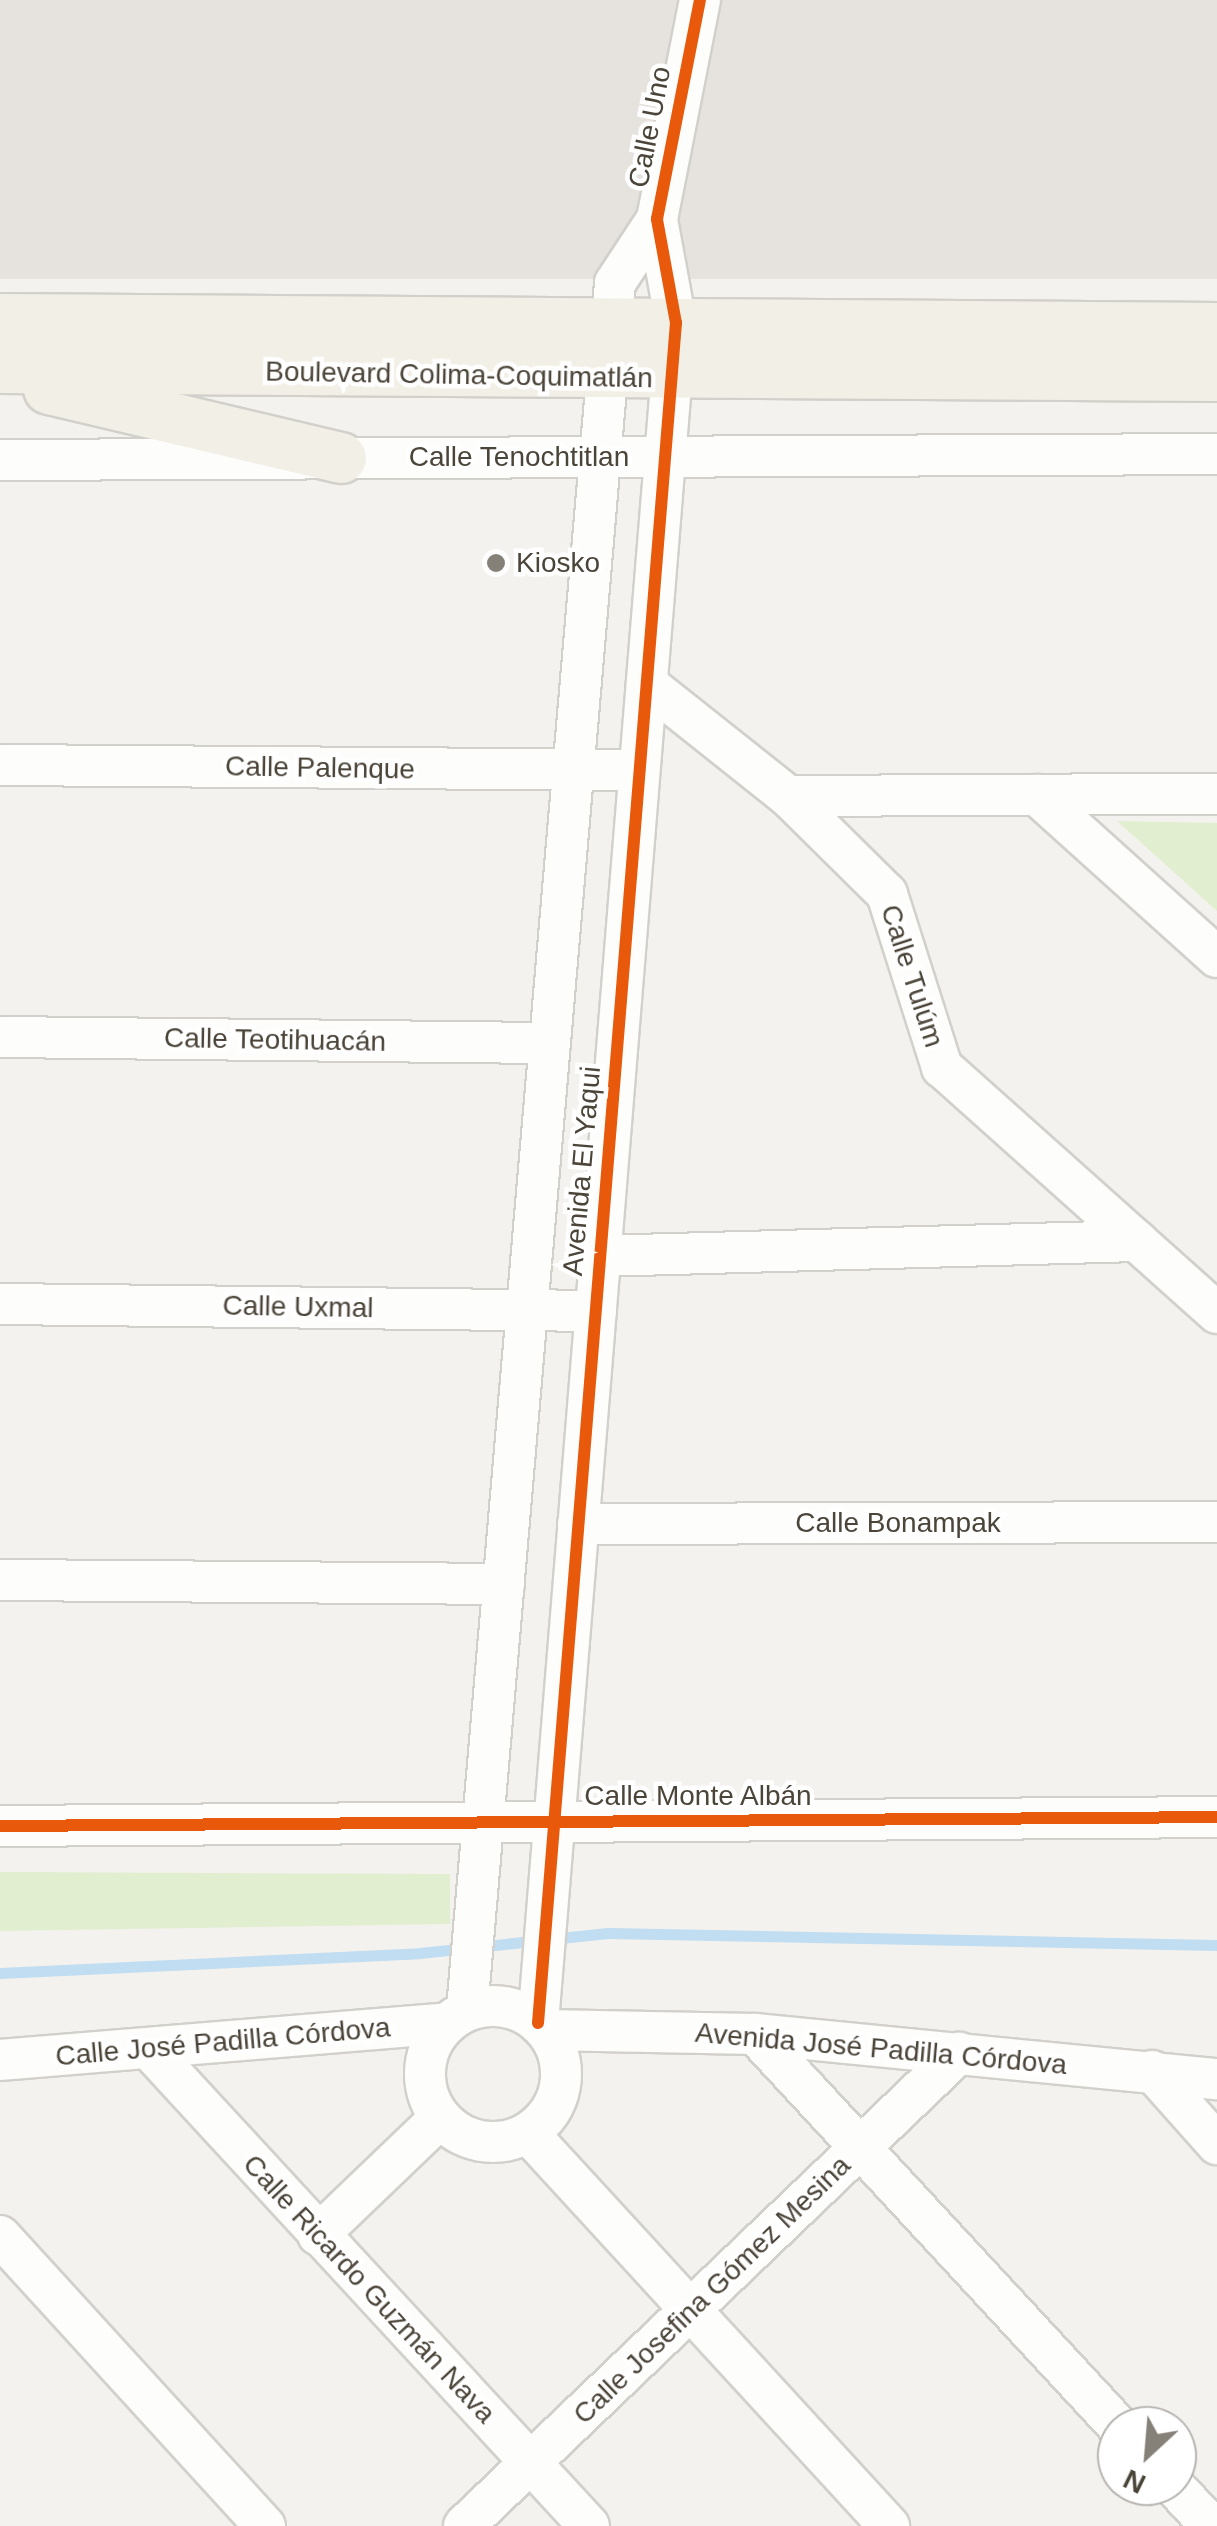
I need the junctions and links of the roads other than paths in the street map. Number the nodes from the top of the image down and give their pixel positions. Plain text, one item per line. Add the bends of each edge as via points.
1 (700, 0) edge
2 (657, 219) junction
3 (0, 319) edge
4 (676, 322) junction
5 (612, 323) junction
6 (1217, 328) edge
7 (0, 368) edge
8 (607, 376) junction
9 (1217, 376) edge
10 (0, 377) edge
11 (671, 379) junction
12 (1217, 454) edge
13 (665, 456) junction
14 (340, 458) junction
15 (600, 458) junction
16 (0, 460) edge
17 (647, 684) junction
18 (0, 764) edge
19 (573, 770) junction
20 (639, 770) junction
21 (1217, 794) edge
22 (1036, 795) junction
23 (788, 796) junction
24 (1217, 956) edge
25 (0, 1037) edge
26 (550, 1043) junction
27 (1137, 1241) junction
28 (600, 1256) junction
29 (0, 1304) edge
30 (527, 1310) junction
31 (596, 1311) junction
32 (1217, 1313) edge
33 (1217, 1522) edge
34 (578, 1524) junction
35 (0, 1580) edge
36 (504, 1584) junction
37 (1217, 1816) edge
38 (483, 1822) junction
39 (554, 1822) junction
40 (0, 1826) edge
41 (462, 2003) junction
42 (541, 2027) junction
43 (755, 2034) junction
44 (152, 2050) junction
45 (959, 2053) junction
46 (0, 2060) edge
47 (1152, 2072) junction
48 (1217, 2079) edge
49 (440, 2118) junction
50 (528, 2133) junction
51 (1217, 2144) edge
52 (860, 2148) junction
53 (318, 2235) junction
54 (0, 2236) edge
55 (687, 2313) junction
56 (1099, 2406) edge
57 (530, 2463) junction
58 (1192, 2506) edge
59 (266, 2526) edge
60 (464, 2526) edge
61 (589, 2526) edge
62 (889, 2526) edge
63 (1211, 2526) edge

1 - 2 street, Calle Uno
2 - 4 street, Calle Uno
2 - 5 street, Calle Uno via 615,284
3 - 5 main road, Boulevard Colima-Coquimatlán
4 - 5 main road, Boulevard Colima-Coquimatlán
4 - 6 main road, Boulevard Colima-Coquimatlán
4 - 11 street, Avenida El Yaqui
5 - 8 street, Avenida El Yaqui
7 - 8 main road, Boulevard Colima-Coquimatlán
8 - 11 main road, Boulevard Colima-Coquimatlán
8 - 15 street, Avenida El Yaqui
9 - 11 main road, Boulevard Colima-Coquimatlán
10 - 14 main road
11 - 13 street, Avenida El Yaqui
12 - 13 street, Calle Tenochtitlan
13 - 15 street, Calle Tenochtitlan
13 - 17 street, Avenida El Yaqui
14 - 15 street, Calle Tenochtitlan
14 - 16 street, Calle Tenochtitlan
15 - 19 street, Avenida El Yaqui
17 - 20 street, Avenida El Yaqui
17 - 23 street, Calle Tulúm
18 - 19 street, Calle Palenque
19 - 20 street, Calle Palenque
19 - 26 street, Avenida El Yaqui
20 - 28 street, Avenida El Yaqui
21 - 22 street
22 - 23 street
22 - 24 street
23 - 27 street, Calle Tulúm via 888,894 942,1066
25 - 26 street, Calle Teotihuacán
26 - 30 street, Avenida El Yaqui
27 - 28 street
27 - 32 street, Calle Tulúm
28 - 31 street, Avenida El Yaqui
29 - 30 street, Calle Uxmal
30 - 31 street, Calle Uxmal
30 - 36 street, Avenida El Yaqui
31 - 34 street, Avenida El Yaqui
33 - 34 street, Calle Bonampak
34 - 39 street, Avenida El Yaqui
35 - 36 street
36 - 38 street, Avenida El Yaqui
37 - 39 street, Calle Monte Albán
38 - 39 street, Calle Monte Albán
38 - 40 street, Calle Monte Albán
38 - 41 street, Avenida El Yaqui
39 - 42 street, Avenida El Yaqui
41 - 42 street via 504,2007
41 - 44 street, Calle José Padilla Córdova
41 - 49 street via 425,2069
42 - 43 street, Avenida José Padilla Córdova
42 - 50 street via 561,2074 552,2107
43 - 45 street, Avenida José Padilla Córdova
43 - 52 street
44 - 46 street, Calle José Padilla Córdova
44 - 53 street, Calle Ricardo Guzmán Nava
45 - 47 street, Avenida José Padilla Córdova
45 - 52 street, Calle Josefina Gómez Mesina
47 - 48 street, Avenida José Padilla Córdova
47 - 51 street
49 - 50 street via 491,2143
49 - 53 street
50 - 55 street
52 - 55 street, Calle Josefina Gómez Mesina
52 - 56 street
53 - 57 street, Calle Ricardo Guzmán Nava
54 - 59 street
55 - 57 street, Calle Josefina Gómez Mesina
55 - 62 street
57 - 60 street, Calle Josefina Gómez Mesina
57 - 61 street, Calle Ricardo Guzmán Nava
58 - 63 street

